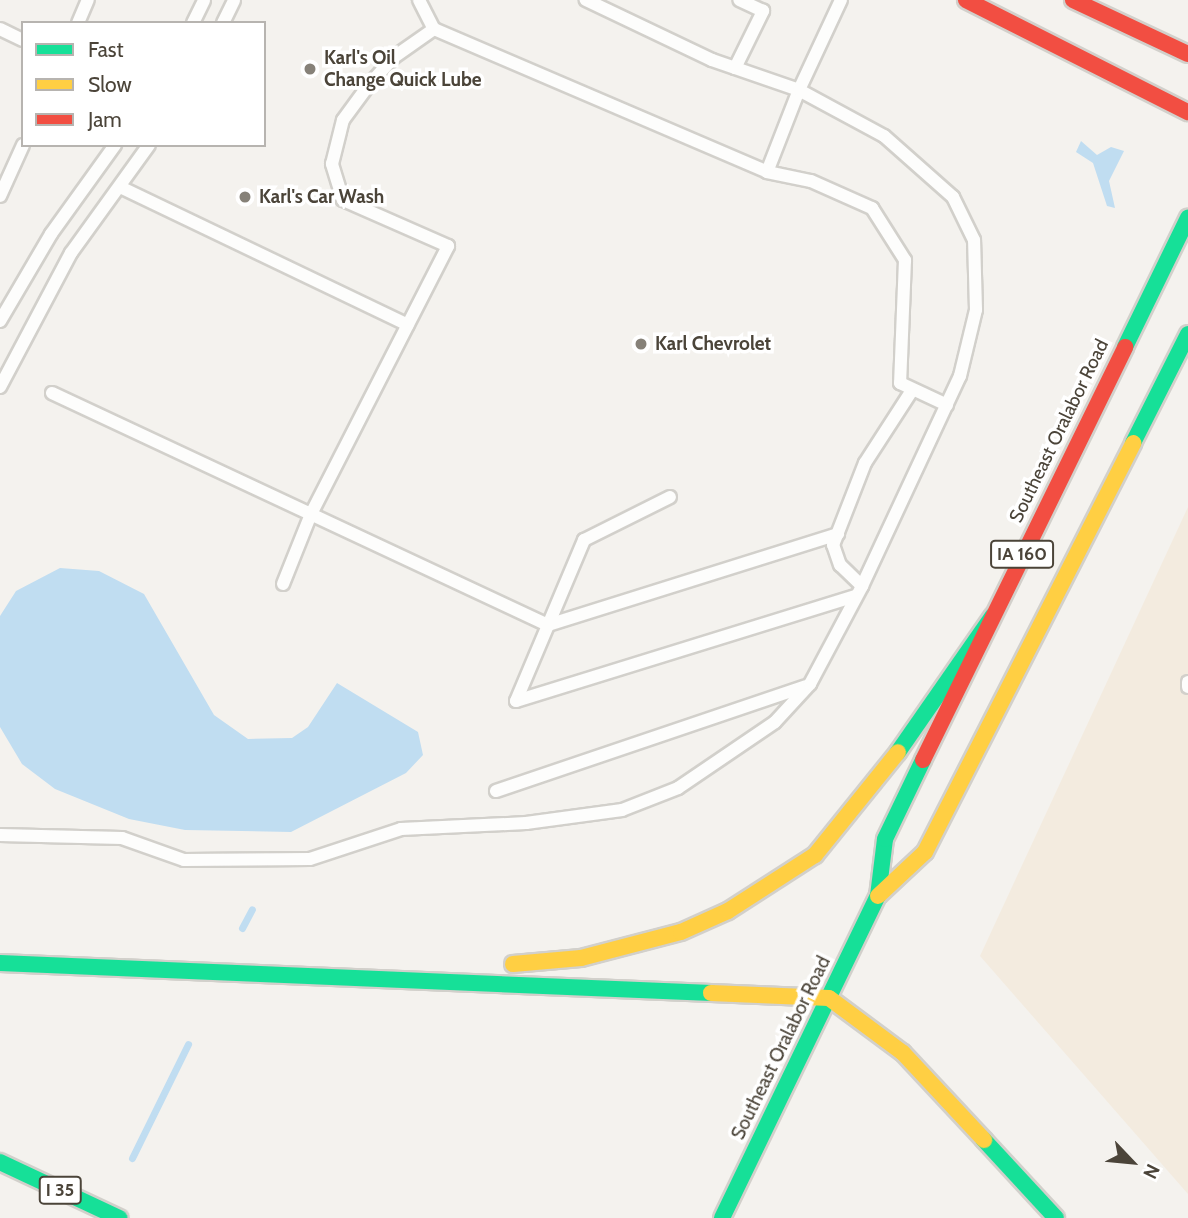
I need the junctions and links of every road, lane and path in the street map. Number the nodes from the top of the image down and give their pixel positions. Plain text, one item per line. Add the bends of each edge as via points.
1 (88, 0) edge
2 (204, 0) edge
3 (234, 0) edge
4 (419, 0) edge
5 (586, 0) edge
6 (739, 0) edge
7 (841, 0) edge
8 (967, 0) edge
9 (1073, 0) edge
10 (79, 21) edge
11 (194, 21) edge
12 (224, 21) edge
13 (0, 29) edge
14 (434, 29) junction
15 (21, 39) edge
16 (1188, 54) edge
17 (735, 68) junction
18 (799, 90) junction
19 (1188, 112) edge
20 (22, 147) edge
21 (114, 147) edge
22 (148, 147) edge
23 (767, 173) junction
24 (120, 187) junction
25 (0, 196) edge
26 (1188, 218) edge
27 (0, 321) edge
28 (408, 325) junction
29 (1188, 334) edge
30 (0, 387) edge
31 (911, 392) junction
32 (52, 393) dead end
33 (947, 405) junction
34 (670, 497) dead end
35 (311, 514) junction
36 (838, 534) junction
37 (283, 584) dead end
38 (859, 591) junction
39 (992, 617) junction
40 (548, 625) junction
41 (810, 684) junction
42 (496, 791) dead end
43 (0, 835) edge
44 (877, 895) junction
45 (0, 963) edge
46 (285, 975) junction
47 (829, 998) junction
48 (0, 1162) edge
49 (119, 1218) edge
50 (722, 1218) edge
51 (1056, 1218) edge

1 - 10 lane
2 - 11 lane
3 - 12 lane
4 - 14 lane
5 - 17 lane
6 - 17 lane via 763,12
7 - 18 lane
8 - 19 main road
9 - 16 main road
13 - 15 lane
14 - 23 lane
14 - 28 lane via 394,57 368,86 343,120 332,164 343,200 448,247
17 - 18 lane
18 - 23 lane
18 - 33 lane via 921,163 953,197 974,240 976,310
20 - 25 lane
21 - 27 lane via 51,234
22 - 24 lane
23 - 31 lane via 811,181 872,208 905,260 897,347 900,383
24 - 28 lane
24 - 30 lane via 71,253
26 - 39 main road, Southeast Oralabor Road / IA 160
28 - 35 lane
29 - 44 main road, Southeast Oralabor Road / IA 160 via 925,852
31 - 33 lane
31 - 36 lane via 865,463
32 - 35 lane
33 - 38 lane
34 - 40 lane via 583,540
35 - 37 lane
35 - 40 lane
36 - 38 lane via 833,545 840,565
36 - 40 lane
38 - 40 lane via 516,701
38 - 41 lane
39 - 44 main road, Southeast Oralabor Road / IA 160 via 884,839
39 - 46 main road via 876,784 824,845 728,911 644,944 581,958
41 - 42 lane
41 - 43 lane via 730,755 678,788 622,810 526,823 401,829 310,859 184,860 122,838
44 - 47 main road, Southeast Oralabor Road / IA 160
45 - 46 main road
46 - 47 main road
47 - 50 main road, Southeast Oralabor Road / IA 160
47 - 51 main road via 903,1053
48 - 49 main road, I 35

